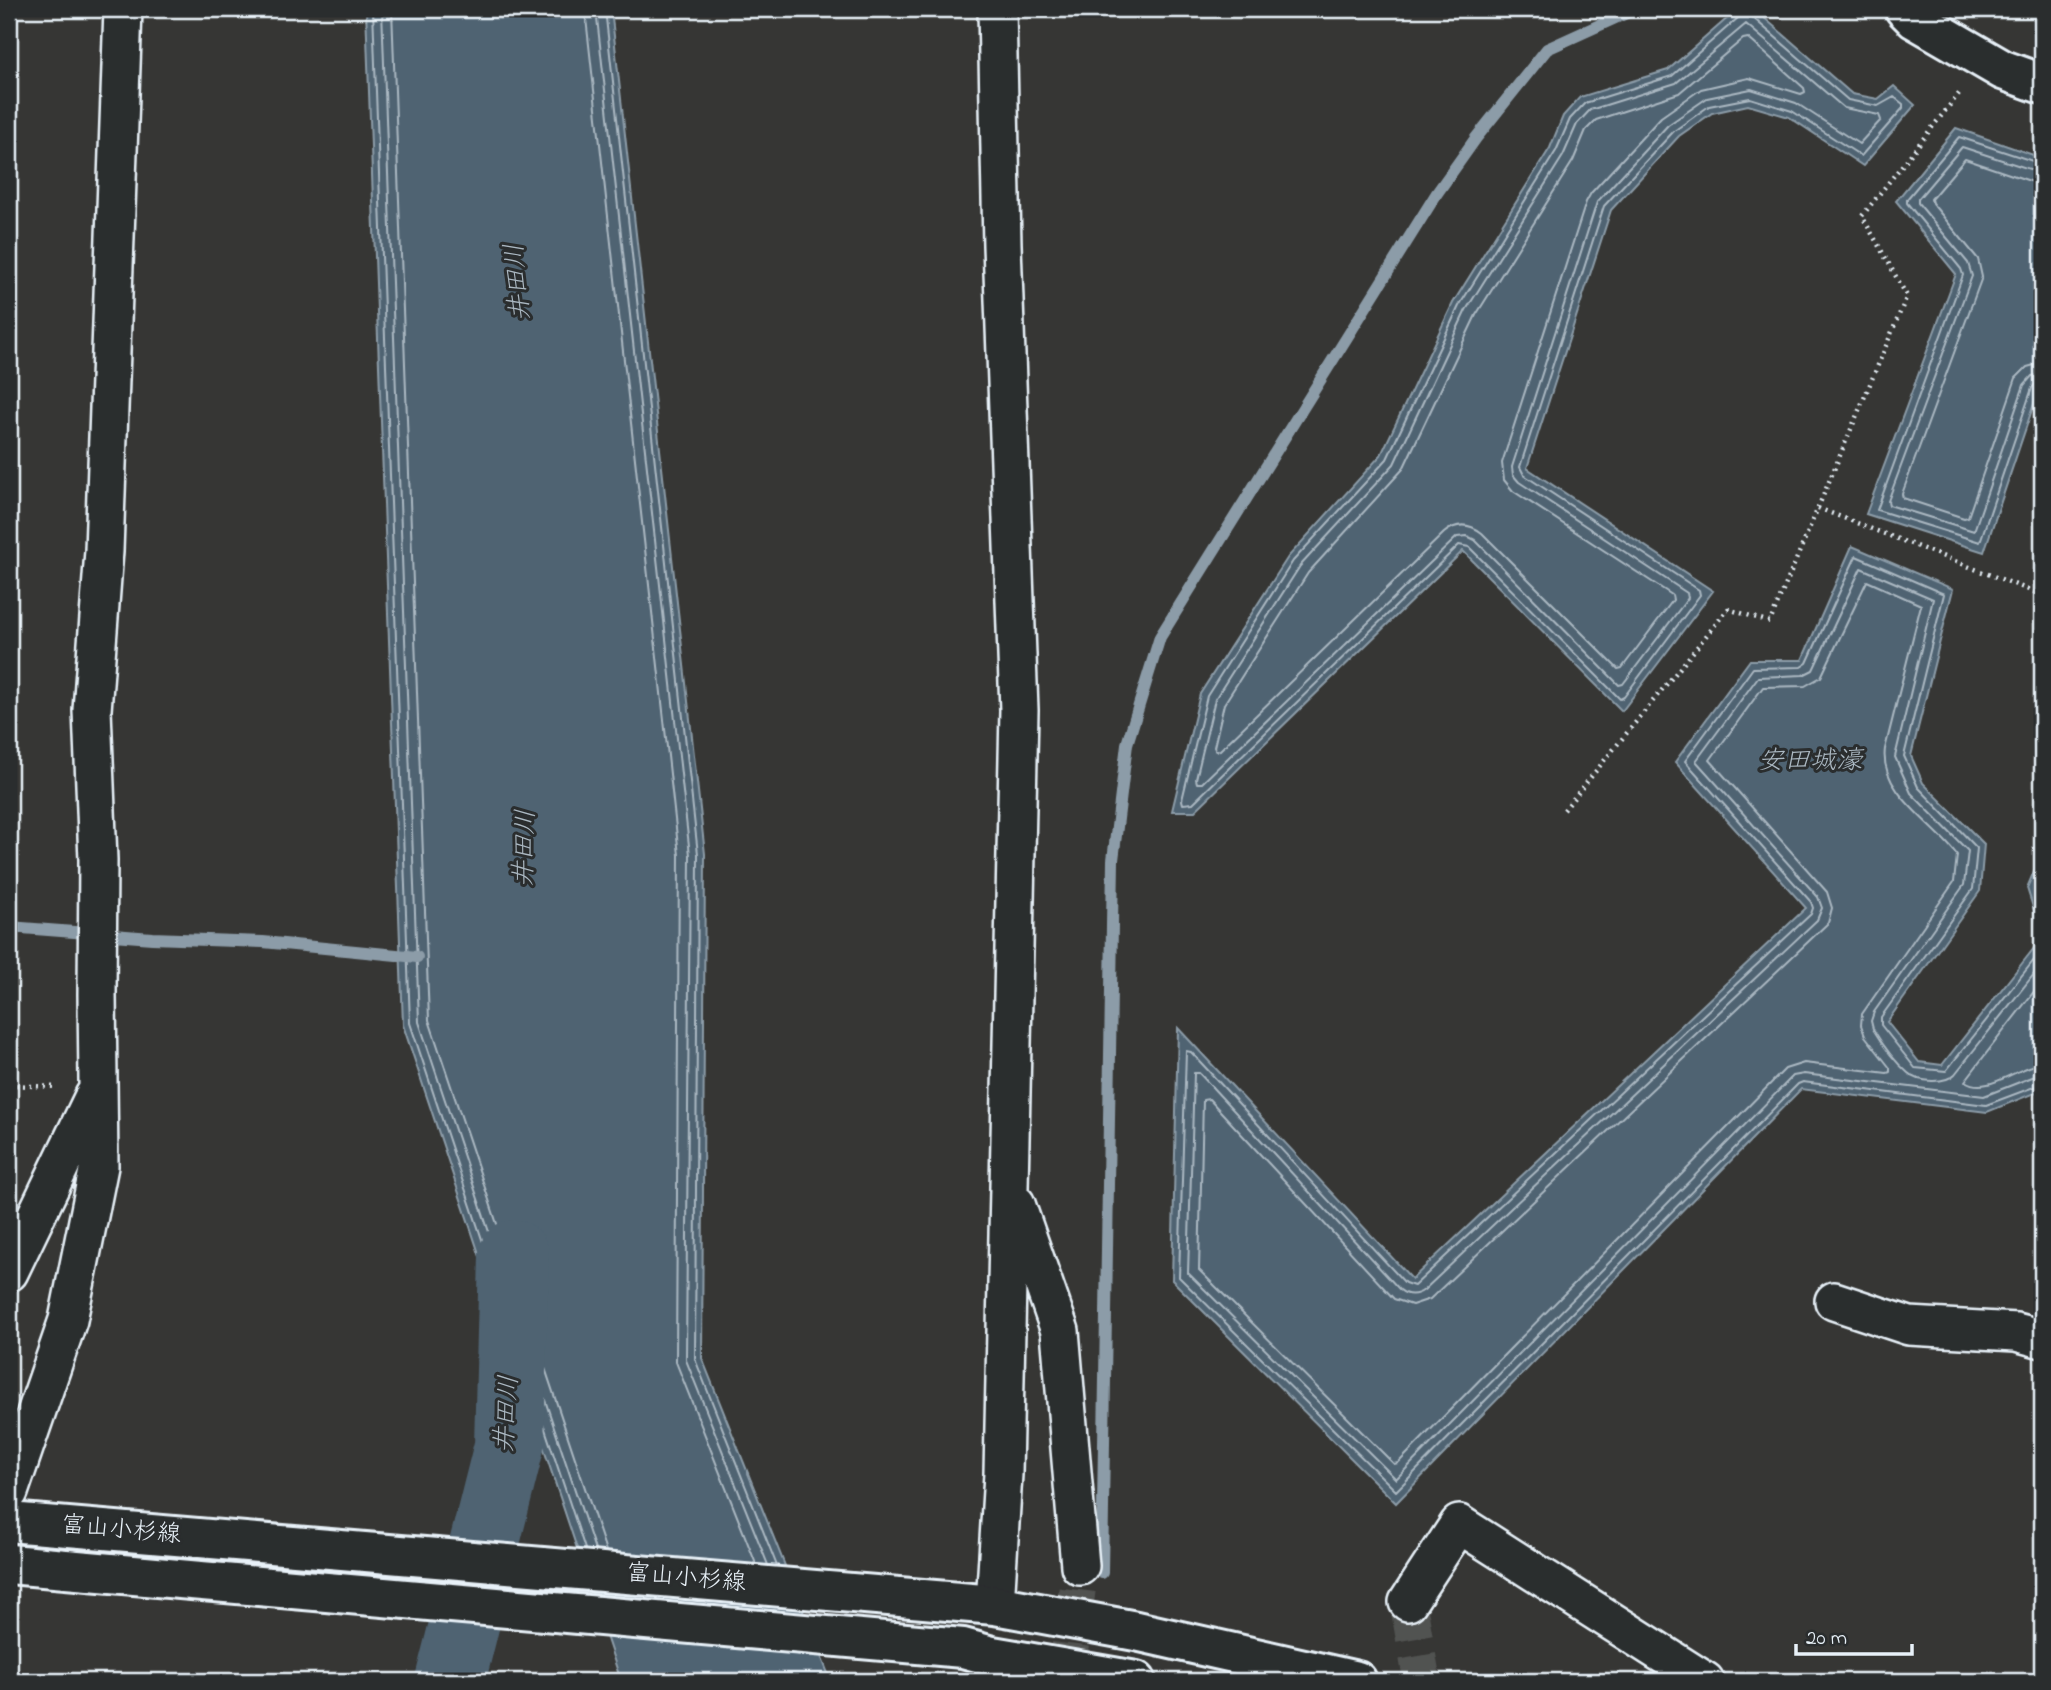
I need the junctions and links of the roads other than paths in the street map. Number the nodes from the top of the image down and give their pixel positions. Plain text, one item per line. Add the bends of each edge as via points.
1 (123, 9) edge
2 (997, 9) edge
3 (1905, 9) edge
4 (2042, 84) edge
5 (97, 1088) junction
6 (1009, 1182) junction
7 (9, 1272) edge
8 (1834, 1301) dead end
9 (2042, 1339) edge
10 (12, 1512) edge
11 (9, 1564) edge
12 (1080, 1566) tunnel mouth
13 (1408, 1602) tunnel mouth
14 (979, 1604) junction
15 (981, 1662) edge
16 (1136, 1681) edge
17 (1357, 1681) edge
18 (1705, 1681) edge

1 - 5 street via 104,551 92,710 98,860
2 - 6 street via 1019,710
3 - 4 main road via 1914,19 2003,70
5 - 7 street
5 - 10 street via 99,1166 68,1320
6 - 12 street via 1060,1331
6 - 14 street via 1003,1474
8 - 9 street via 1909,1326 2016,1332
10 - 14 main road, 富山小杉線
11 - 15 main road, 富山小杉線
13 - 18 street via 1459,1524
14 - 17 main road, 富山小杉線 via 1136,1631
15 - 16 main road, 富山小杉線

